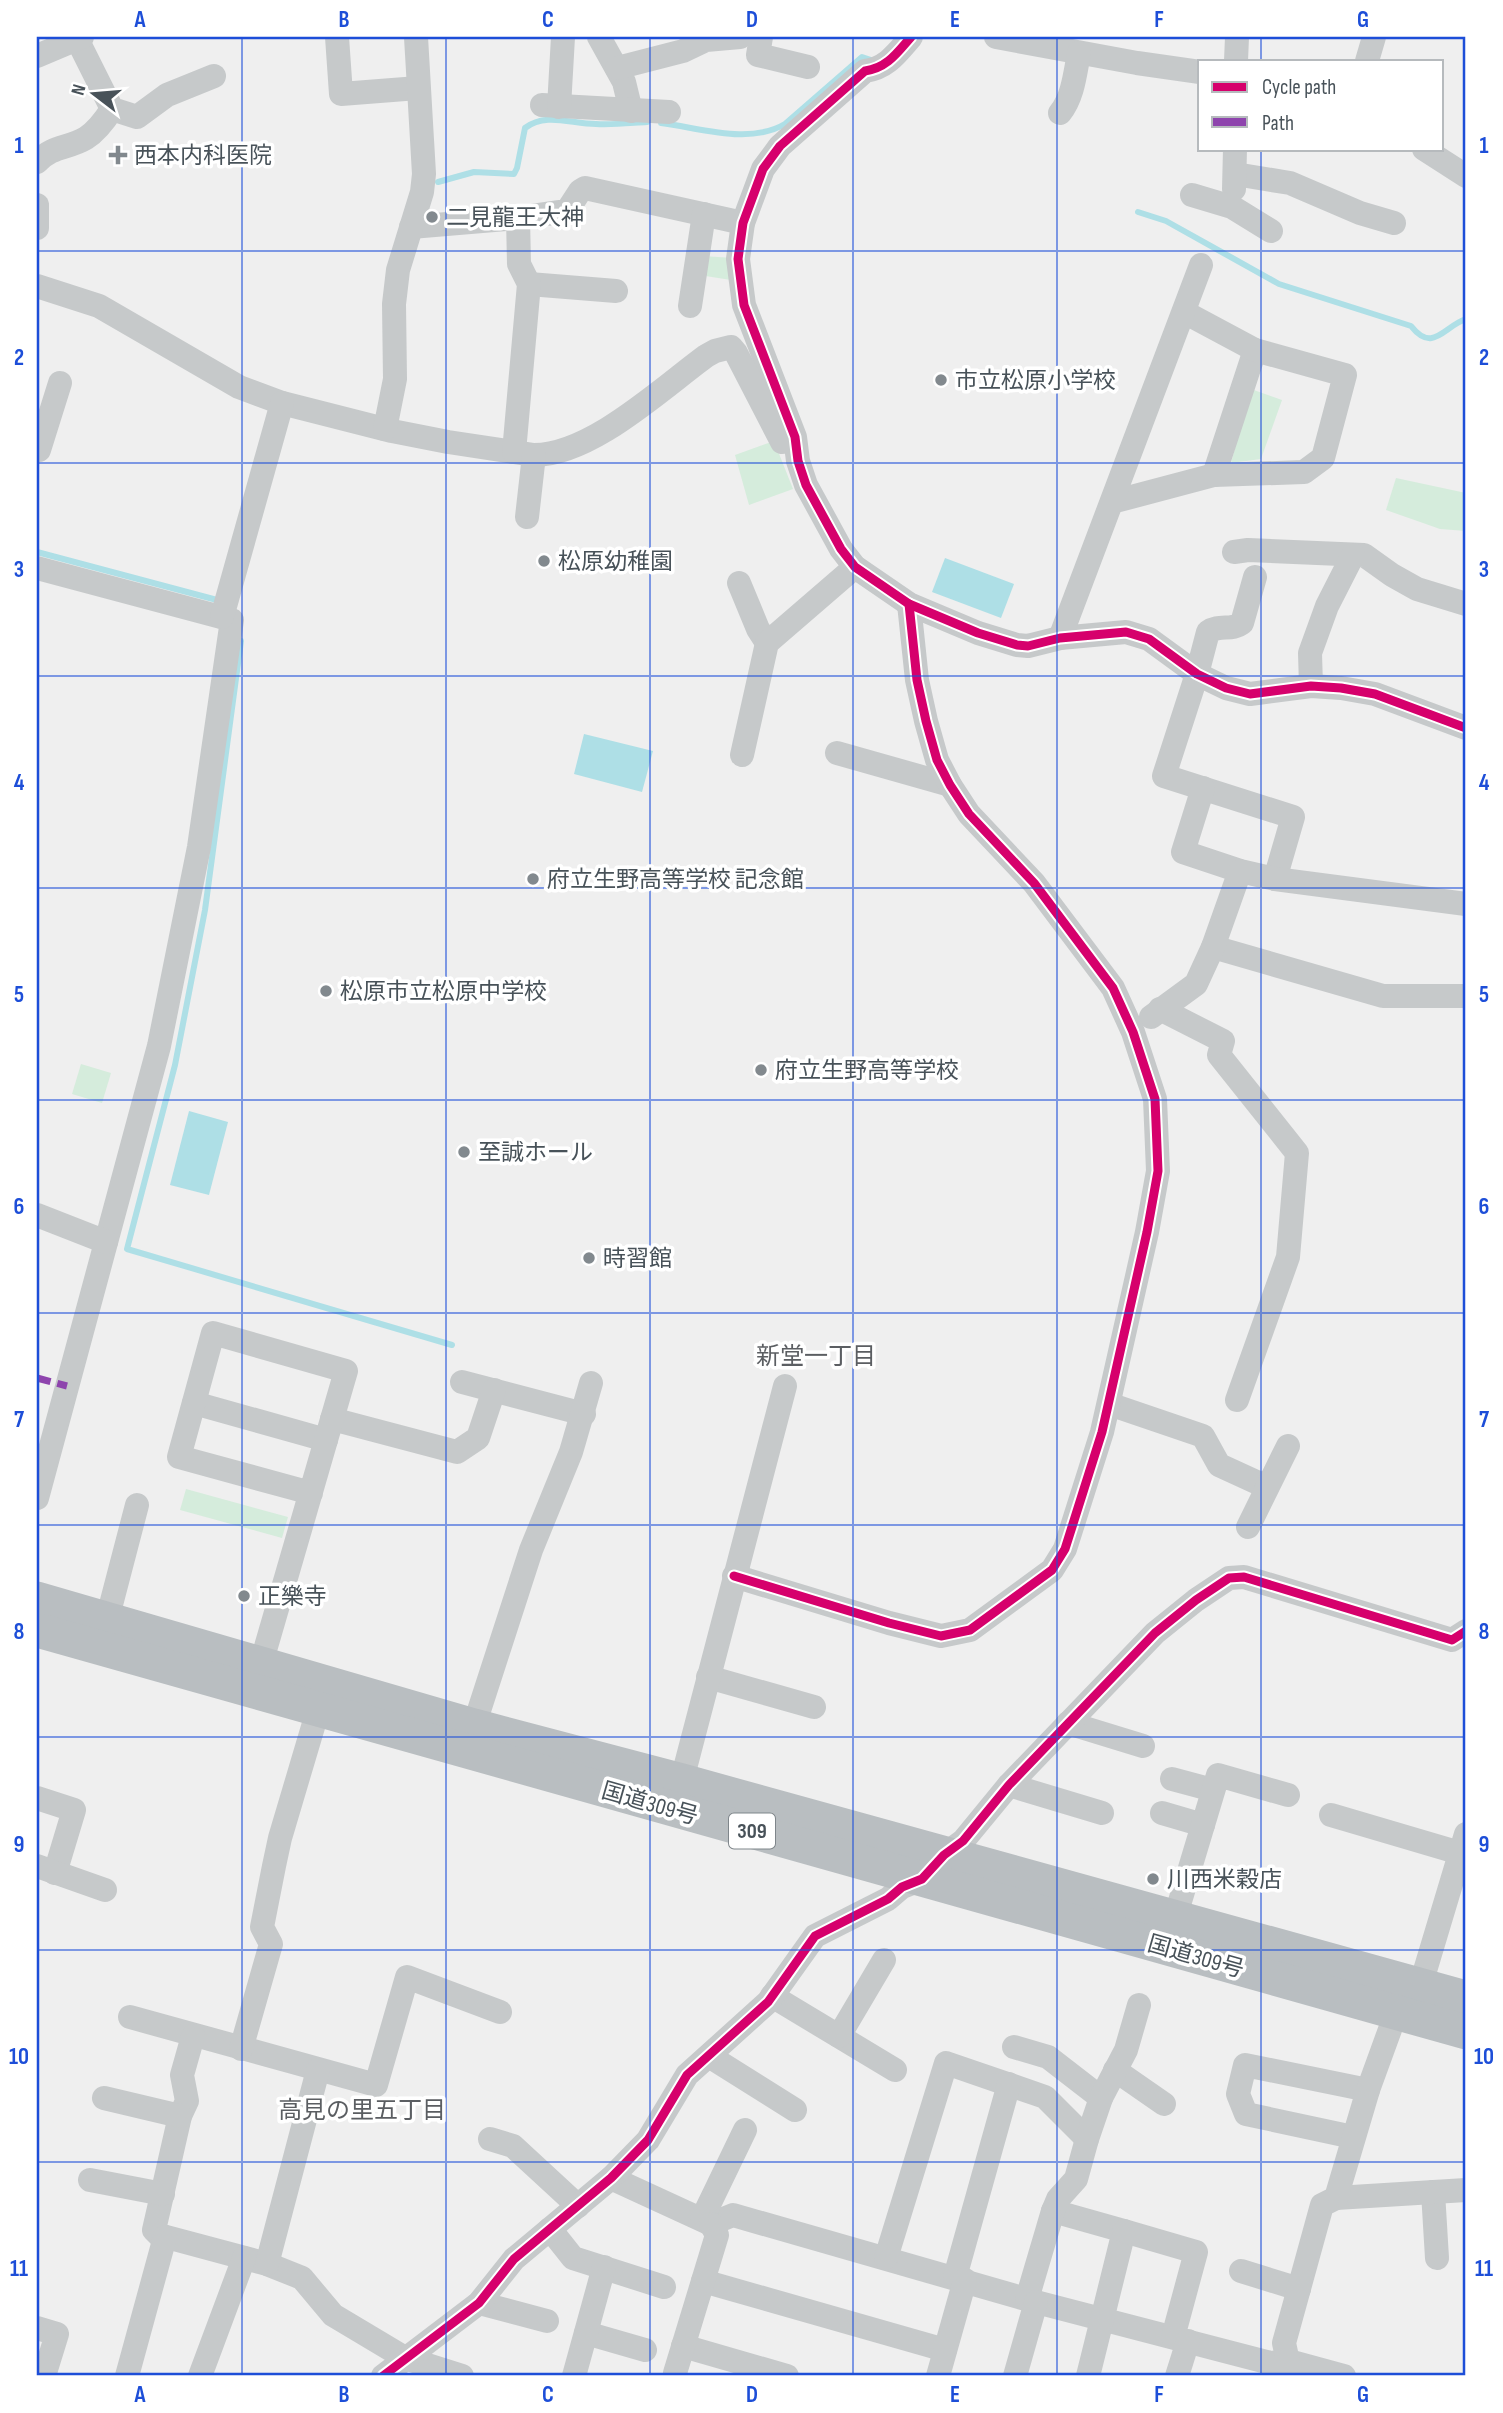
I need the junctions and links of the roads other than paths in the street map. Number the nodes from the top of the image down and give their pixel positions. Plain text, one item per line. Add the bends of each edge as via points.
1 (337, 37) edge
2 (416, 37) edge
3 (563, 37) edge
4 (599, 37) edge
5 (740, 37) edge
6 (761, 37) edge
7 (911, 37) edge
8 (996, 37) edge
9 (1237, 37) edge
10 (1374, 37) edge
11 (80, 38) edge
12 (1087, 48) edge
13 (37, 56) edge
14 (1236, 60) edge
15 (1367, 60) edge
16 (808, 67) dead end
17 (617, 68) junction
18 (1198, 72) edge
19 (214, 76) dead end
20 (418, 88) junction
21 (112, 109) junction
22 (631, 111) junction
23 (669, 113) dead end
24 (1060, 113) dead end
25 (1235, 150) edge
26 (1426, 150) edge
27 (37, 162) edge
28 (1235, 174) junction
29 (1466, 175) edge
30 (1192, 195) dead end
31 (37, 205) edge
32 (1233, 207) junction
33 (704, 214) junction
34 (518, 219) junction
35 (743, 223) junction
36 (1394, 223) dead end
37 (411, 227) junction
38 (37, 228) edge
39 (1271, 231) dead end
40 (1201, 265) dead end
41 (529, 284) junction
42 (37, 286) edge
43 (616, 291) dead end
44 (690, 306) dead end
45 (1184, 312) junction
46 (1255, 350) junction
47 (60, 383) dead end
48 (282, 403) junction
49 (385, 429) junction
50 (45, 452) edge
51 (524, 454) junction
52 (798, 461) junction
53 (1214, 475) junction
54 (1112, 502) junction
55 (527, 517) dead end
56 (1234, 552) dead end
57 (1353, 555) junction
58 (855, 567) junction
59 (37, 568) edge
60 (1255, 577) dead end
61 (739, 583) dead end
62 (909, 604) junction
63 (1466, 604) edge
64 (222, 617) junction
65 (1060, 638) junction
66 (767, 643) junction
67 (1197, 674) junction
68 (1311, 686) junction
69 (1466, 728) edge
70 (836, 753) dead end
71 (742, 755) dead end
72 (950, 785) junction
73 (1203, 788) junction
74 (1240, 871) junction
75 (1275, 879) junction
76 (1466, 904) edge
77 (1213, 947) junction
78 (1466, 996) edge
79 (1160, 1009) junction
80 (1133, 1032) junction
81 (37, 1215) edge
82 (106, 1242) junction
83 (462, 1382) dead end
84 (591, 1383) dead end
85 (785, 1386) dead end
86 (494, 1390) junction
87 (1237, 1401) dead end
88 (194, 1403) junction
89 (1109, 1405) junction
90 (584, 1414) junction
91 (329, 1429) junction
92 (1288, 1446) dead end
93 (1267, 1488) junction
94 (311, 1493) junction
95 (37, 1498) edge
96 (137, 1505) dead end
97 (1248, 1527) dead end
98 (734, 1576) junction
99 (37, 1600) edge
100 (107, 1620) junction
101 (37, 1630) edge
102 (1466, 1631) edge
103 (261, 1664) junction
104 (708, 1677) junction
105 (814, 1707) dead end
106 (318, 1710) junction
107 (1068, 1723) junction
108 (474, 1726) junction
109 (1143, 1746) dead end
110 (1172, 1779) dead end
111 (1009, 1785) junction
112 (1213, 1790) junction
113 (678, 1795) junction
114 (1288, 1795) dead end
115 (37, 1798) edge
116 (1102, 1813) dead end
117 (1162, 1813) dead end
118 (1331, 1815) dead end
119 (1203, 1825) junction
120 (1463, 1844) edge
121 (933, 1867) junction
122 (46, 1869) edge
123 (105, 1889) dead end
124 (1175, 1918) junction
125 (884, 1960) dead end
126 (1421, 1984) junction
127 (772, 1996) junction
128 (1466, 1998) edge
129 (1139, 2005) dead end
130 (500, 2011) dead end
131 (1396, 2013) junction
132 (130, 2017) dead end
133 (1466, 2032) edge
134 (193, 2036) junction
135 (839, 2036) junction
136 (1014, 2047) dead end
137 (241, 2049) junction
138 (709, 2056) junction
139 (318, 2070) junction
140 (895, 2070) dead end
141 (1115, 2070) junction
142 (1009, 2084) junction
143 (1368, 2090) junction
144 (104, 2098) dead end
145 (1101, 2098) junction
146 (1164, 2104) dead end
147 (795, 2110) dead end
148 (180, 2116) junction
149 (745, 2130) dead end
150 (1353, 2137) junction
151 (490, 2139) dead end
152 (1087, 2139) junction
153 (611, 2178) junction
154 (90, 2180) dead end
155 (1466, 2190) edge
156 (1433, 2192) junction
157 (163, 2194) junction
158 (1336, 2198) junction
159 (578, 2206) junction
160 (1053, 2211) junction
161 (706, 2221) junction
162 (550, 2229) junction
163 (1124, 2231) junction
164 (165, 2237) junction
165 (886, 2258) junction
166 (1437, 2258) dead end
167 (256, 2261) junction
168 (604, 2267) junction
169 (1241, 2271) dead end
170 (960, 2278) junction
171 (703, 2281) junction
172 (664, 2287) dead end
173 (1299, 2289) junction
174 (1031, 2300) junction
175 (479, 2303) junction
176 (1103, 2318) junction
177 (547, 2321) dead end
178 (37, 2328) edge
179 (586, 2333) junction
180 (1181, 2339) junction
181 (683, 2346) junction
182 (645, 2350) dead end
183 (945, 2350) junction
184 (405, 2358) junction
185 (1290, 2369) edge
186 (675, 2373) dead end
187 (449, 2375) edge
188 (44, 2376) edge
189 (127, 2376) edge
190 (200, 2376) edge
191 (383, 2376) edge
192 (574, 2376) edge
193 (787, 2376) edge
194 (938, 2376) edge
195 (1015, 2376) edge
196 (1088, 2376) edge
197 (1177, 2376) edge
198 (1344, 2376) edge

1 - 20 street via 341,94
2 - 20 street
3 - 22 street via 551,106
4 - 17 street
5 - 17 street via 706,40 683,51
6 - 16 street via 758,55
7 - 35 street via 888,64 865,71 780,146 763,169
8 - 12 street
9 - 14 street
10 - 15 street
11 - 13 street
11 - 21 street
12 - 18 street
12 - 24 street
17 - 22 street
19 - 21 street via 167,95 137,117
20 - 37 street via 424,174
21 - 27 street via 86,139 46,152
22 - 23 street
25 - 28 street
26 - 29 street
28 - 32 street
28 - 36 street via 1290,183
30 - 32 street
31 - 38 street
32 - 39 street
33 - 34 street via 585,188 568,211
33 - 35 street
33 - 44 street
34 - 37 street
34 - 41 street via 519,264
35 - 52 street via 738,259 744,305 795,437
37 - 49 street via 397,270 395,379
40 - 45 street
41 - 43 street
41 - 51 street
42 - 48 street via 99,306 239,387
45 - 46 street
45 - 54 street
46 - 53 street
46 - 53 street via 1345,375 1323,458 1304,472
47 - 50 street
48 - 49 street
48 - 64 street
49 - 51 street
51 - 52 street via 548,455 570,448 628,416 706,356 731,347 784,446
51 - 55 street
52 - 58 street via 813,500
53 - 54 street
54 - 65 street
56 - 57 street
57 - 63 street via 1364,555 1418,589
57 - 68 street via 1310,653
58 - 62 street
58 - 66 street
59 - 64 street
60 - 67 street via 1242,624 1208,632
61 - 66 street
62 - 65 street via 1017,645
62 - 72 street via 926,721
64 - 82 street via 232,620 199,847 159,1046
65 - 67 street via 1126,632 1149,639
66 - 71 street
67 - 68 street via 1250,694
67 - 73 street via 1164,776
68 - 69 street via 1375,694
70 - 72 street
72 - 80 street via 970,814 1034,883 1113,988
73 - 74 street via 1183,852
73 - 75 street via 1293,817
74 - 75 street
74 - 77 street
75 - 76 street
77 - 78 street via 1383,996
77 - 79 street via 1196,984
79 - 80 street
79 - 87 street via 1223,1041 1219,1055 1297,1153 1289,1257
80 - 89 street via 1155,1099 1158,1171
81 - 82 street
82 - 95 street
83 - 86 street
84 - 90 street
85 - 98 street
86 - 90 street
86 - 91 street via 478,1438 457,1452
88 - 91 street
88 - 91 street via 213,1333 346,1370
88 - 94 street via 179,1457
89 - 93 street via 1203,1436 1219,1465
89 - 98 street via 1065,1549 1052,1570 970,1630 941,1636 909,1629
90 - 108 street via 531,1550
91 - 94 street
92 - 93 street
93 - 97 street
94 - 103 street
96 - 100 street
98 - 104 street
99 - 100 highway, 国道309号 / 309
100 - 103 highway, 国道309号 / 309
101 - 106 highway, 国道309号 / 309
102 - 107 street via 1452,1640 1258,1580 1229,1578 1155,1633
103 - 108 highway, 国道309号 / 309
104 - 105 street
104 - 113 street
106 - 113 highway, 国道309号 / 309
106 - 137 street via 280,1838 262,1927 271,1944
107 - 109 street
107 - 111 street
108 - 113 highway, 国道309号 / 309
110 - 112 street
111 - 116 street
111 - 121 street via 963,1840
112 - 114 street via 1218,1774
112 - 119 street
113 - 121 highway, 国道309号 / 309
115 - 122 street via 74,1810
117 - 119 street
118 - 120 street
119 - 124 street
120 - 126 street
121 - 124 highway, 国道309号 / 309
121 - 127 street via 888,1899 815,1936
121 - 131 highway, 国道309号 / 309
122 - 123 street
124 - 126 highway, 国道309号 / 309
125 - 135 street
126 - 128 highway, 国道309号 / 309
126 - 131 street
127 - 135 street
127 - 138 street
129 - 141 street
130 - 139 street via 407,1977 376,2085
131 - 133 highway, 国道309号 / 309
131 - 143 street
132 - 134 street
134 - 137 street
134 - 148 street via 182,2075 187,2101
135 - 140 street
136 - 145 street via 1048,2057
137 - 139 street
138 - 147 street
138 - 153 street via 687,2075 648,2140
139 - 167 street
141 - 145 street
141 - 146 street
142 - 152 street via 1045,2096
142 - 165 street via 946,2063
142 - 170 street
143 - 150 street
143 - 150 street via 1245,2066 1238,2094 1245,2114
144 - 148 street
145 - 152 street
148 - 157 street
149 - 161 street
150 - 158 street
151 - 159 street via 513,2146
152 - 160 street via 1076,2179
153 - 159 street
153 - 161 street
154 - 157 street
155 - 156 street
156 - 158 street
156 - 166 street
157 - 164 street via 154,2230
158 - 173 street via 1321,2205
159 - 162 street
160 - 163 street
160 - 174 street
161 - 165 street via 733,2216
161 - 171 street via 717,2235
162 - 168 street via 573,2258
162 - 175 street via 514,2259
163 - 176 street
163 - 180 street via 1196,2252
164 - 167 street
164 - 189 street
165 - 170 street
167 - 184 street via 302,2278 333,2315
167 - 190 street
168 - 172 street
168 - 179 street
169 - 173 street
170 - 174 street
170 - 183 street
171 - 181 street
171 - 183 street
173 - 185 street via 1284,2343
174 - 176 street
174 - 195 street
175 - 177 street
175 - 184 street
176 - 180 street
176 - 196 street
178 - 188 street via 57,2334
179 - 182 street
179 - 192 street
180 - 185 street
180 - 197 street
181 - 186 street
181 - 193 street
183 - 194 street
184 - 187 street
184 - 191 street
185 - 198 street

